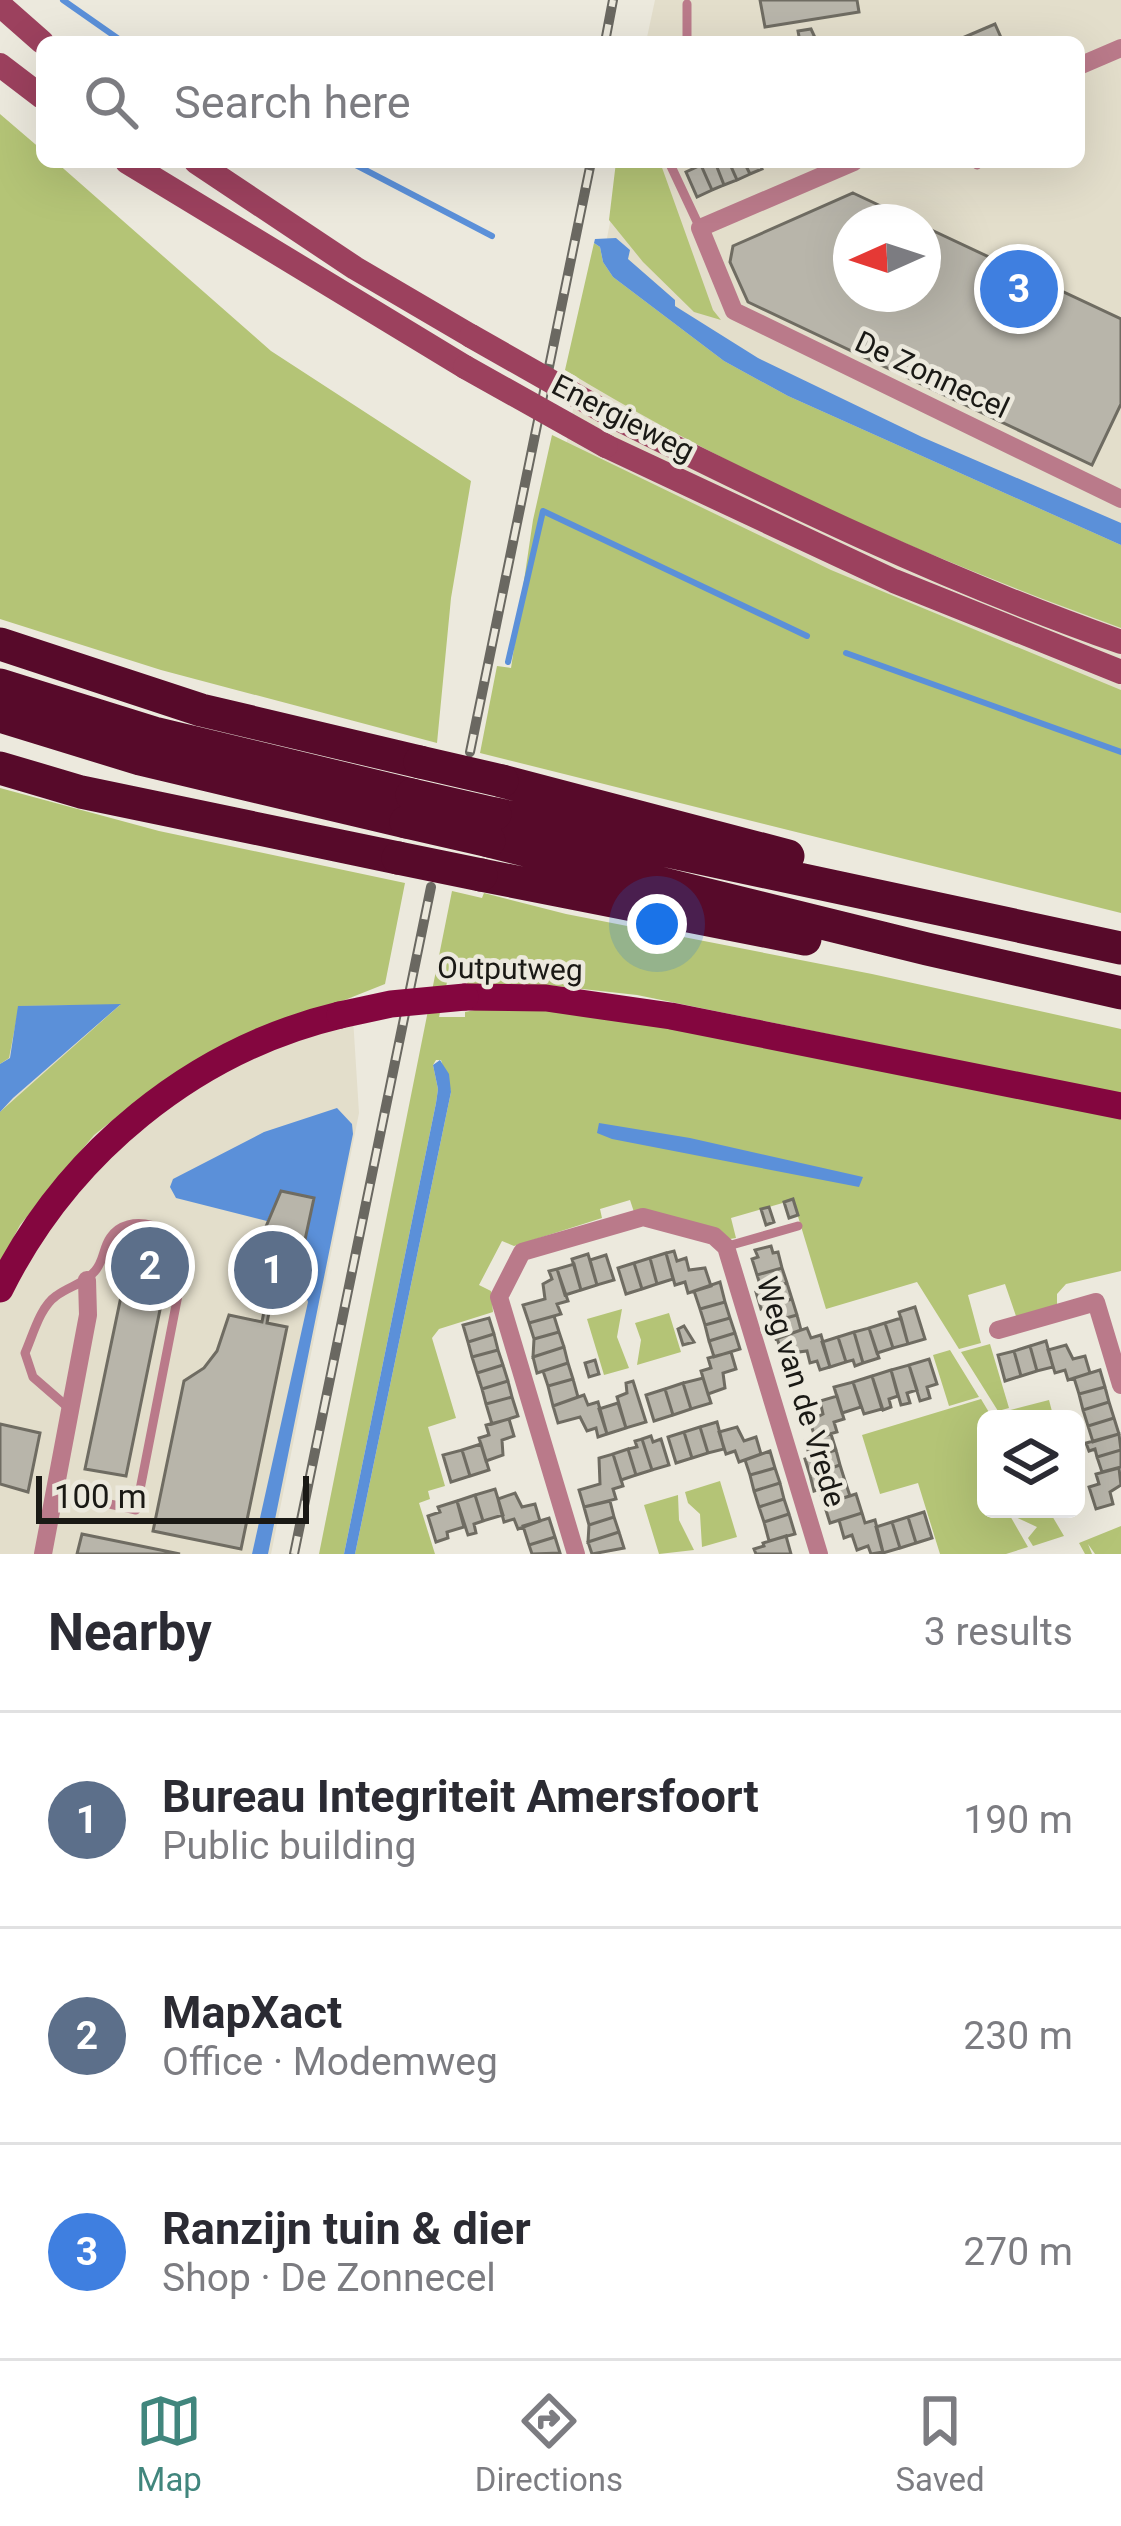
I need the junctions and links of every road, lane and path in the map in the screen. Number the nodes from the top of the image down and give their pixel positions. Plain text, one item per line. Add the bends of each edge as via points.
1 (686, 4) dead end
2 (0, 5) edge
3 (687, 36) edge
4 (36, 38) edge
5 (1121, 47) edge
6 (1085, 63) edge
7 (0, 65) edge
8 (36, 93) edge
9 (137, 168) edge
10 (205, 168) edge
11 (672, 168) edge
12 (840, 168) edge
13 (700, 228) junction
14 (1121, 499) edge
15 (1121, 643) edge
16 (0, 644) edge
17 (1121, 672) edge
18 (0, 685) edge
19 (0, 716) edge
20 (0, 768) edge
21 (413, 793) junction
22 (495, 812) junction
23 (1121, 948) edge
24 (979, 961) junction
25 (1121, 993) edge
26 (1121, 1106) edge
27 (798, 1226) dead end
28 (726, 1247) junction
29 (87, 1280) junction
30 (0, 1289) edge
31 (998, 1330) dead end
32 (1121, 1385) edge
33 (71, 1410) junction
34 (57, 1492) junction
35 (44, 1554) edge
36 (576, 1554) edge
37 (819, 1554) edge

1 - 3 lane
2 - 4 main road
5 - 6 street
7 - 8 main road
9 - 17 main road, Energieweg, bridge via 606,446 894,581
10 - 15 main road, Energieweg, bridge via 356,268 612,416 814,518
11 - 13 lane, De Zonnecel
12 - 13 street
13 - 14 street, De Zonnecel via 734,311
16 - 21 highway via 201,710
18 - 21 highway via 154,734
19 - 21 highway via 140,759
20 - 24 highway, bridge via 81,792 774,935
21 - 22 highway, bridge
21 - 22 highway, bridge
22 - 23 highway
22 - 24 highway
24 - 25 highway
26 - 30 main road, Outputweg, bridge via 546,998 391,1004 306,1023 188,1080 121,1130 46,1209
27 - 28 lane, Weg van de Vrede
28 - 36 street, Weg van de Vrede via 713,1235 636,1218 522,1252 499,1297
28 - 37 street, Weg van de Vrede
29 - 33 street
29 - 33 lane via 46,1304 25,1353 34,1377
29 - 34 lane via 109,1239 130,1224 163,1229 186,1254 136,1510
31 - 32 street via 1096,1302
33 - 34 street
34 - 35 street

